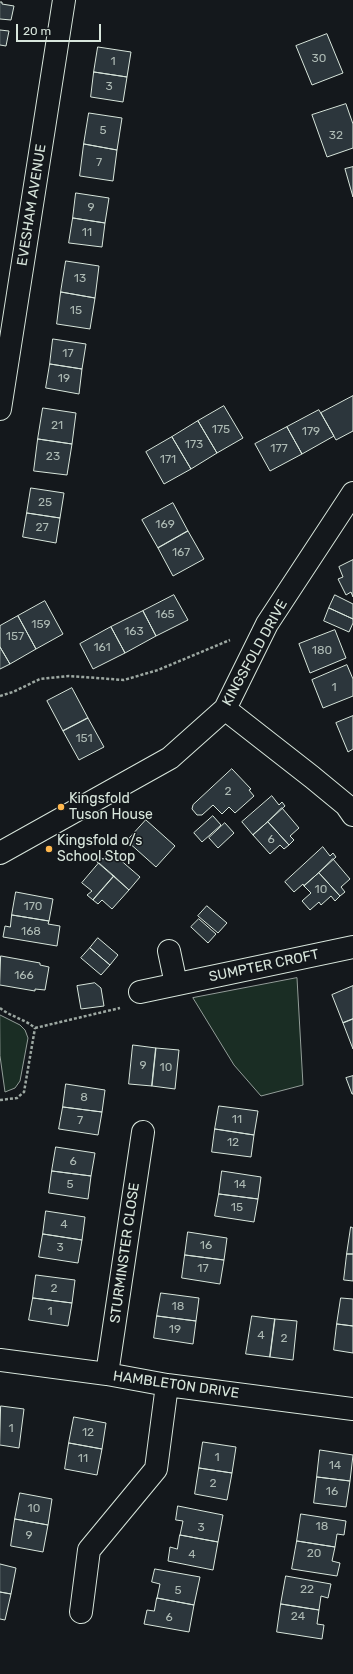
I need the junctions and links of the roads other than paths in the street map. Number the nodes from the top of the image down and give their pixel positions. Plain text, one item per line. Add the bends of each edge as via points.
1 (64, 0) edge
2 (0, 409) edge
3 (353, 493) edge
4 (225, 710) junction
5 (353, 815) edge
6 (0, 853) edge
7 (353, 947) edge
8 (168, 951) dead end
9 (176, 984) junction
10 (140, 992) road end
11 (143, 1132) dead end
12 (0, 1360) edge
13 (107, 1374) junction
14 (167, 1385) junction
15 (353, 1409) edge
16 (81, 1612) dead end

1 - 2 street, EVESHAM AVENUE
3 - 4 street, KINGSFOLD DRIVE via 268,624
4 - 5 street via 312,777
4 - 6 street, KINGSFOLD DRIVE via 170,758
7 - 9 street, SUMPTER CROFT
8 - 9 street
9 - 10 street, SUMPTER CROFT
11 - 13 street, STURMINSTER CLOSE
12 - 13 street, HAMBLETON DRIVE
13 - 14 street, HAMBLETON DRIVE
14 - 15 street, HAMBLETON DRIVE
14 - 16 street via 156,1469 89,1550

